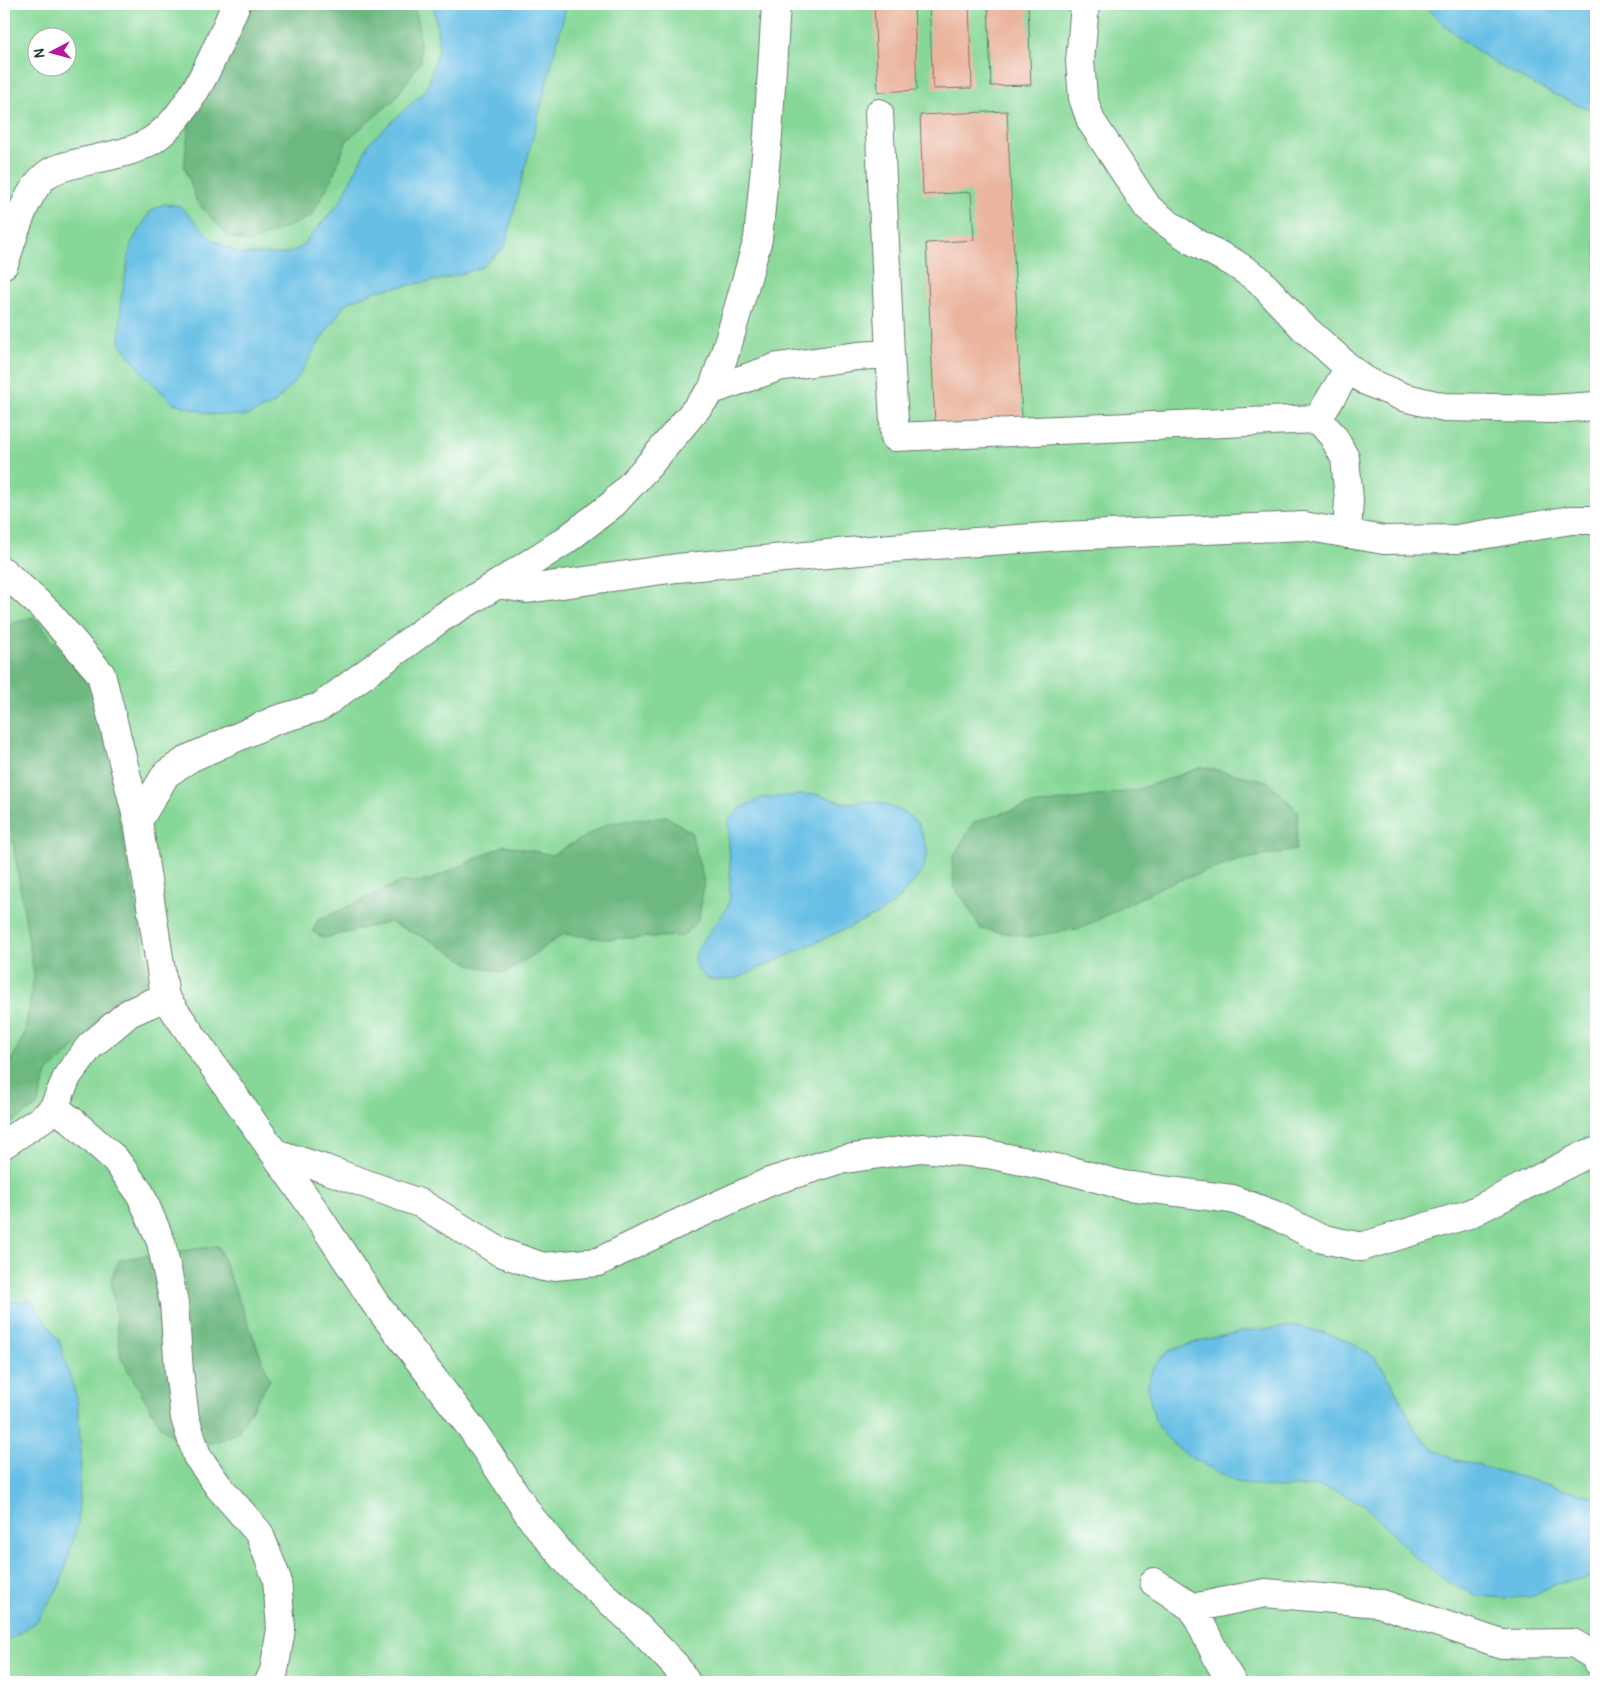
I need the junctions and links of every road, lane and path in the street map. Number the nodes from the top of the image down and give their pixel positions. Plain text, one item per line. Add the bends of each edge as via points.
1 (236, 4) edge
2 (776, 4) edge
3 (1085, 4) edge
4 (880, 113) dead end
5 (4, 264) edge
6 (890, 354) junction
7 (1349, 368) junction
8 (712, 390) junction
9 (1596, 406) edge
10 (1318, 419) junction
11 (1596, 520) edge
12 (1347, 534) junction
13 (4, 572) edge
14 (498, 584) junction
15 (138, 821) junction
16 (165, 997) junction
17 (54, 1107) junction
18 (4, 1144) edge
19 (1596, 1152) edge
20 (275, 1153) junction
21 (324, 1169) junction
22 (310, 1204) junction
23 (1154, 1582) dead end
24 (1193, 1608) junction
25 (1596, 1660) edge
26 (269, 1682) edge
27 (686, 1682) edge
28 (1232, 1682) edge

1 - 5 lane via 187,103 171,124 153,140 132,150 50,172 36,184
2 - 8 lane via 758,239
3 - 7 lane via 1080,61 1083,98 1091,121 1148,208 1258,279 1303,327
4 - 6 lane
6 - 8 lane via 778,367
6 - 10 lane via 894,437
7 - 9 lane via 1366,381 1444,408
7 - 10 lane
8 - 14 lane via 613,504 566,540
10 - 12 lane via 1333,436 1345,458 1349,499
11 - 12 lane via 1571,520 1457,539 1384,540
12 - 14 lane via 1304,526 1061,536 677,568 527,589
13 - 15 lane via 48,611 101,674
14 - 15 lane via 441,618 320,707 276,720 190,758 166,774
15 - 16 lane
16 - 17 lane via 129,1013 90,1046 68,1075
16 - 20 lane
17 - 18 lane
17 - 26 lane via 114,1159 140,1193 161,1242 174,1303 185,1418 197,1456 219,1488 259,1533 277,1579 281,1629
19 - 21 lane via 1469,1214 1361,1247 1319,1238 1275,1215 1232,1199 1122,1185 988,1154 921,1148 839,1160 769,1182 598,1262 543,1267 500,1252 422,1204
20 - 21 lane
20 - 22 lane
21 - 22 lane
22 - 27 lane via 375,1303 472,1429 532,1519 571,1566 632,1621 675,1665
23 - 24 lane
24 - 25 lane via 1265,1593 1379,1603 1502,1644 1573,1643
24 - 28 lane

